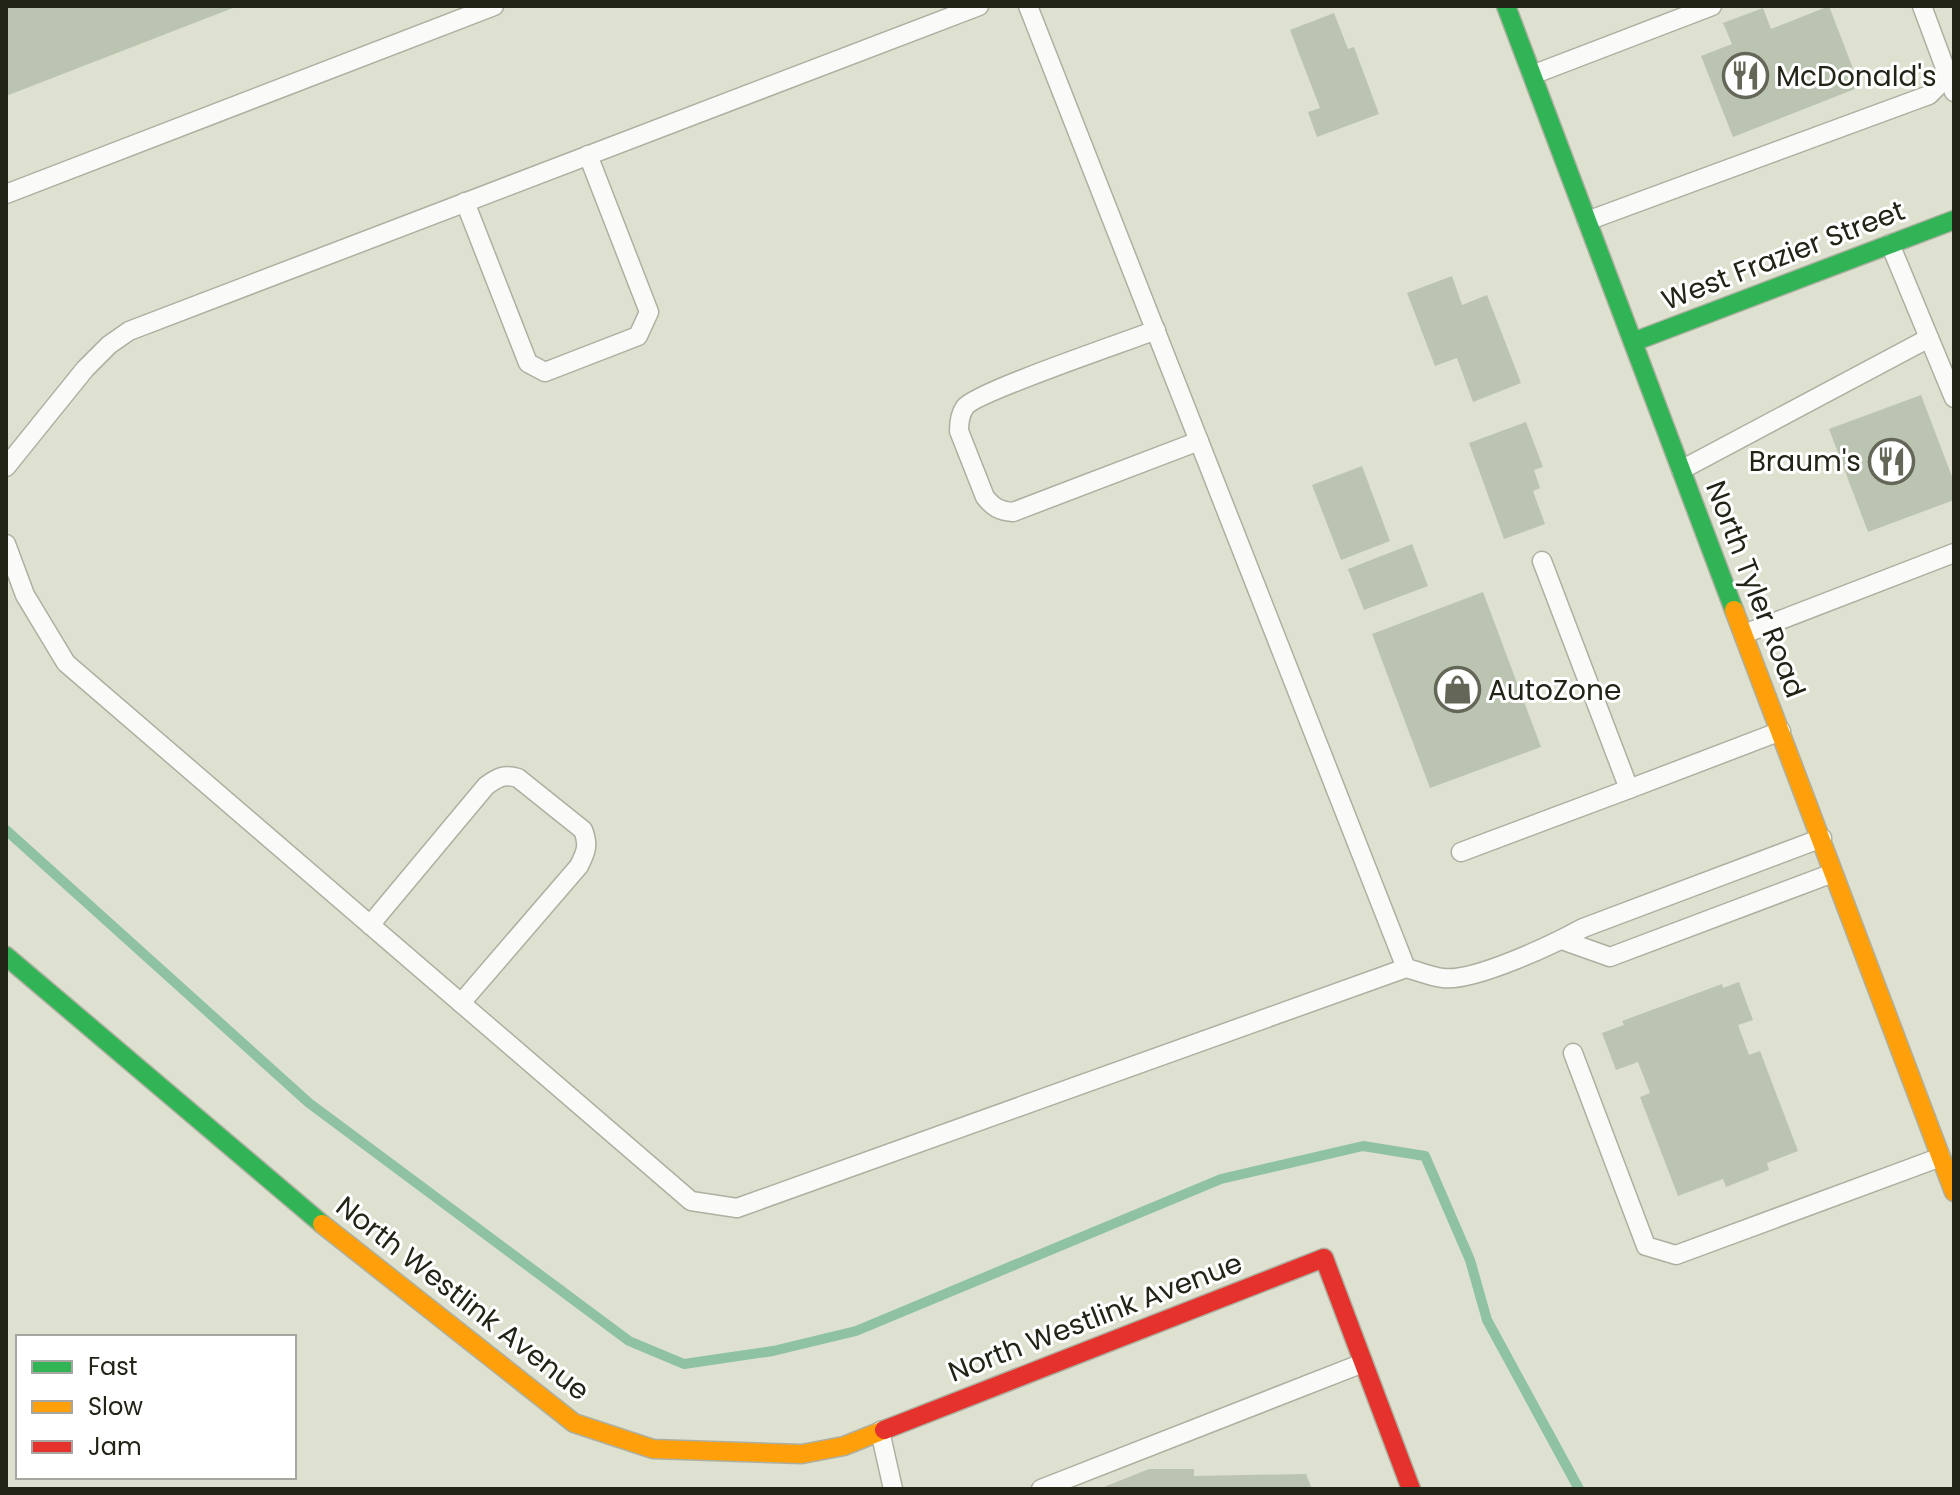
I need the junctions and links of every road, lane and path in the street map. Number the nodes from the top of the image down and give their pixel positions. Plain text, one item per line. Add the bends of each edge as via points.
1 (494, 6) edge
2 (979, 6) edge
3 (1028, 6) edge
4 (1506, 6) edge
5 (1712, 6) edge
6 (1922, 6) edge
7 (1532, 75) junction
8 (1951, 84) edge
9 (588, 155) junction
10 (6, 194) edge
11 (465, 202) junction
12 (1954, 220) edge
13 (1587, 221) junction
14 (1890, 244) junction
15 (1156, 330) junction
16 (1929, 338) junction
17 (1633, 342) junction
18 (1954, 398) edge
19 (1199, 441) junction
20 (6, 467) edge
21 (1681, 470) junction
22 (6, 544) edge
23 (1954, 553) edge
24 (1542, 561) dead end
25 (1744, 634) junction
26 (1781, 731) junction
27 (1629, 789) junction
28 (1822, 838) junction
29 (1461, 852) dead end
30 (1835, 873) junction
31 (370, 925) junction
32 (1562, 940) junction
33 (6, 956) edge
34 (1406, 968) junction
35 (461, 1003) junction
36 (1573, 1053) dead end
37 (1941, 1157) junction
38 (1954, 1192) edge
39 (1363, 1363) junction
40 (880, 1431) junction
41 (893, 1489) edge
42 (1041, 1489) edge
43 (1411, 1489) edge

1 - 10 lane
2 - 9 lane
3 - 15 lane
4 - 7 street, North Tyler Road
5 - 7 lane
6 - 8 lane
7 - 13 street, North Tyler Road
8 - 13 lane
9 - 11 lane
9 - 11 lane via 649,312 638,336 545,372 528,363
11 - 20 lane via 129,331 85,369
12 - 14 street, West Frazier Street
13 - 17 street, North Tyler Road
14 - 16 lane
14 - 17 street, West Frazier Street
15 - 19 lane
15 - 19 lane via 993,392 965,407 959,431 991,506 1013,512
16 - 18 lane
16 - 21 lane
17 - 21 street, North Tyler Road
19 - 34 lane
21 - 25 street, North Tyler Road
22 - 31 lane via 25,595 66,663
23 - 25 lane
24 - 27 lane
25 - 26 street, North Tyler Road
26 - 27 lane
26 - 28 street, North Tyler Road
27 - 29 lane
28 - 30 street, North Tyler Road
28 - 32 lane
30 - 32 lane via 1610,957
30 - 37 street, North Tyler Road
31 - 35 lane
31 - 35 lane via 498,777 518,778 583,830 587,852 579,866
32 - 34 lane via 1465,978
33 - 40 street, North Westlink Avenue via 361,1257 574,1423 653,1449 802,1454 844,1446
34 - 35 lane via 737,1208 691,1201
36 - 37 lane via 1646,1246 1676,1255
37 - 38 street, North Tyler Road
39 - 40 street, North Westlink Avenue via 1324,1258
39 - 42 lane
39 - 43 street
40 - 41 lane

